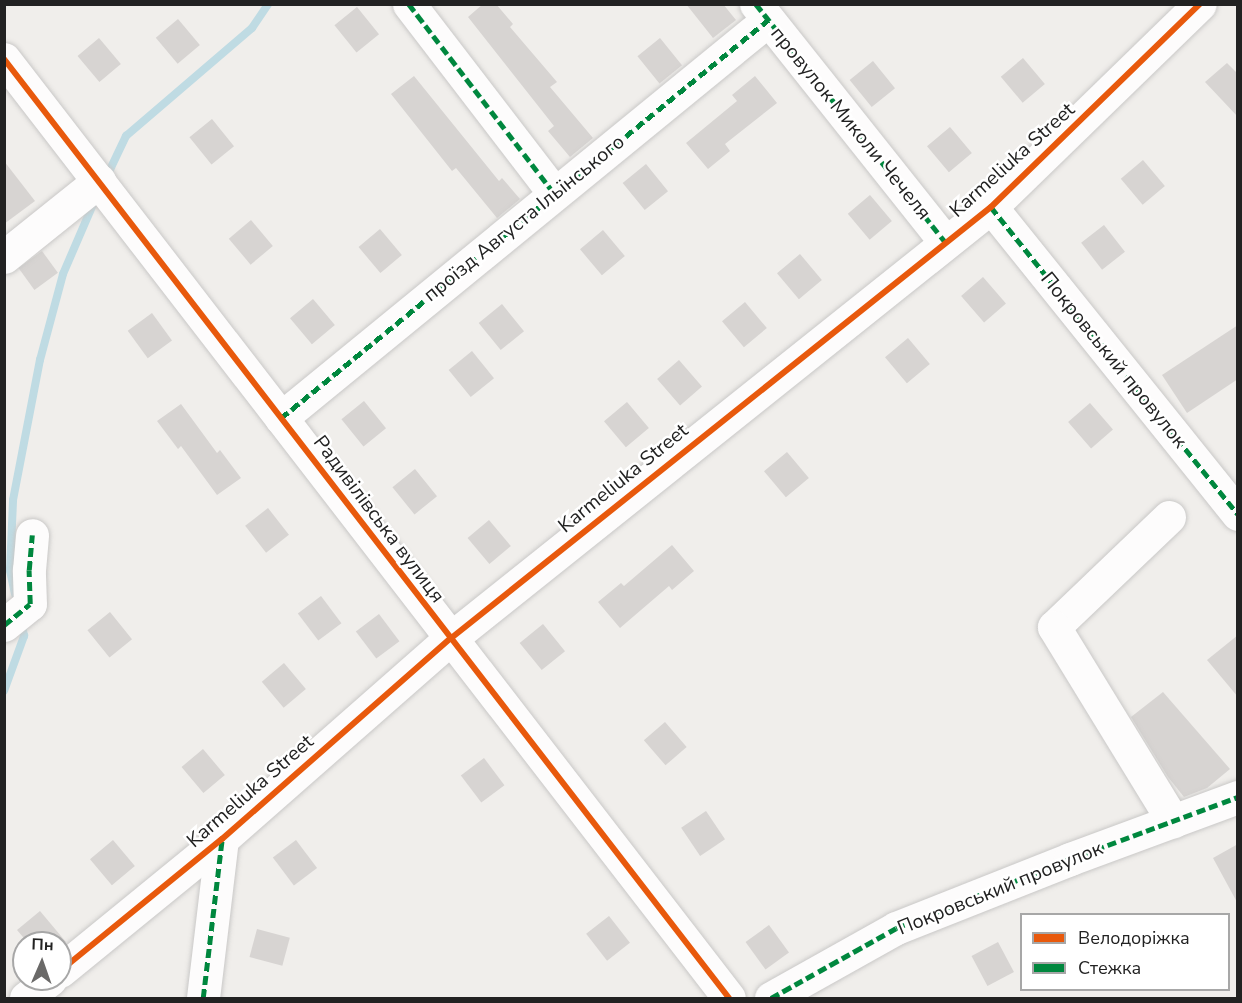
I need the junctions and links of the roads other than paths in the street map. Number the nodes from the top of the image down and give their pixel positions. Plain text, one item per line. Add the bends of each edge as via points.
1 (409, 4) edge
2 (1200, 4) edge
3 (762, 12) edge
4 (4, 59) edge
5 (99, 181) junction
6 (554, 194) junction
7 (991, 207) junction
8 (945, 242) junction
9 (4, 256) edge
10 (281, 418) junction
11 (1238, 514) edge
12 (1169, 517) dead end
13 (32, 535) dead end
14 (4, 625) edge
15 (450, 639) junction
16 (1238, 797) edge
17 (1173, 821) junction
18 (222, 839) junction
19 (72, 960) edge
20 (204, 999) edge
21 (729, 999) edge
22 (771, 999) edge

1 - 6 street
2 - 7 street, Karmeliuka Street
3 - 6 street, проїзд Августа Ільїнського
3 - 8 street, провулок Миколи Чечеля
4 - 5 street, Радивілівська вулиця
5 - 9 street
5 - 10 street, Радивілівська вулиця
6 - 10 street, проїзд Августа Ільїнського
7 - 8 street, Karmeliuka Street
7 - 11 street, Покровський провулок
8 - 15 street, Karmeliuka Street
10 - 15 street, Радивілівська вулиця
12 - 17 street via 1054,627
13 - 14 street via 30,604
15 - 18 street, Karmeliuka Street
15 - 21 street, Радивілівська вулиця
16 - 17 street, Покровський провулок
17 - 22 street, Покровський провулок via 896,928
18 - 19 street, Karmeliuka Street
18 - 20 street

